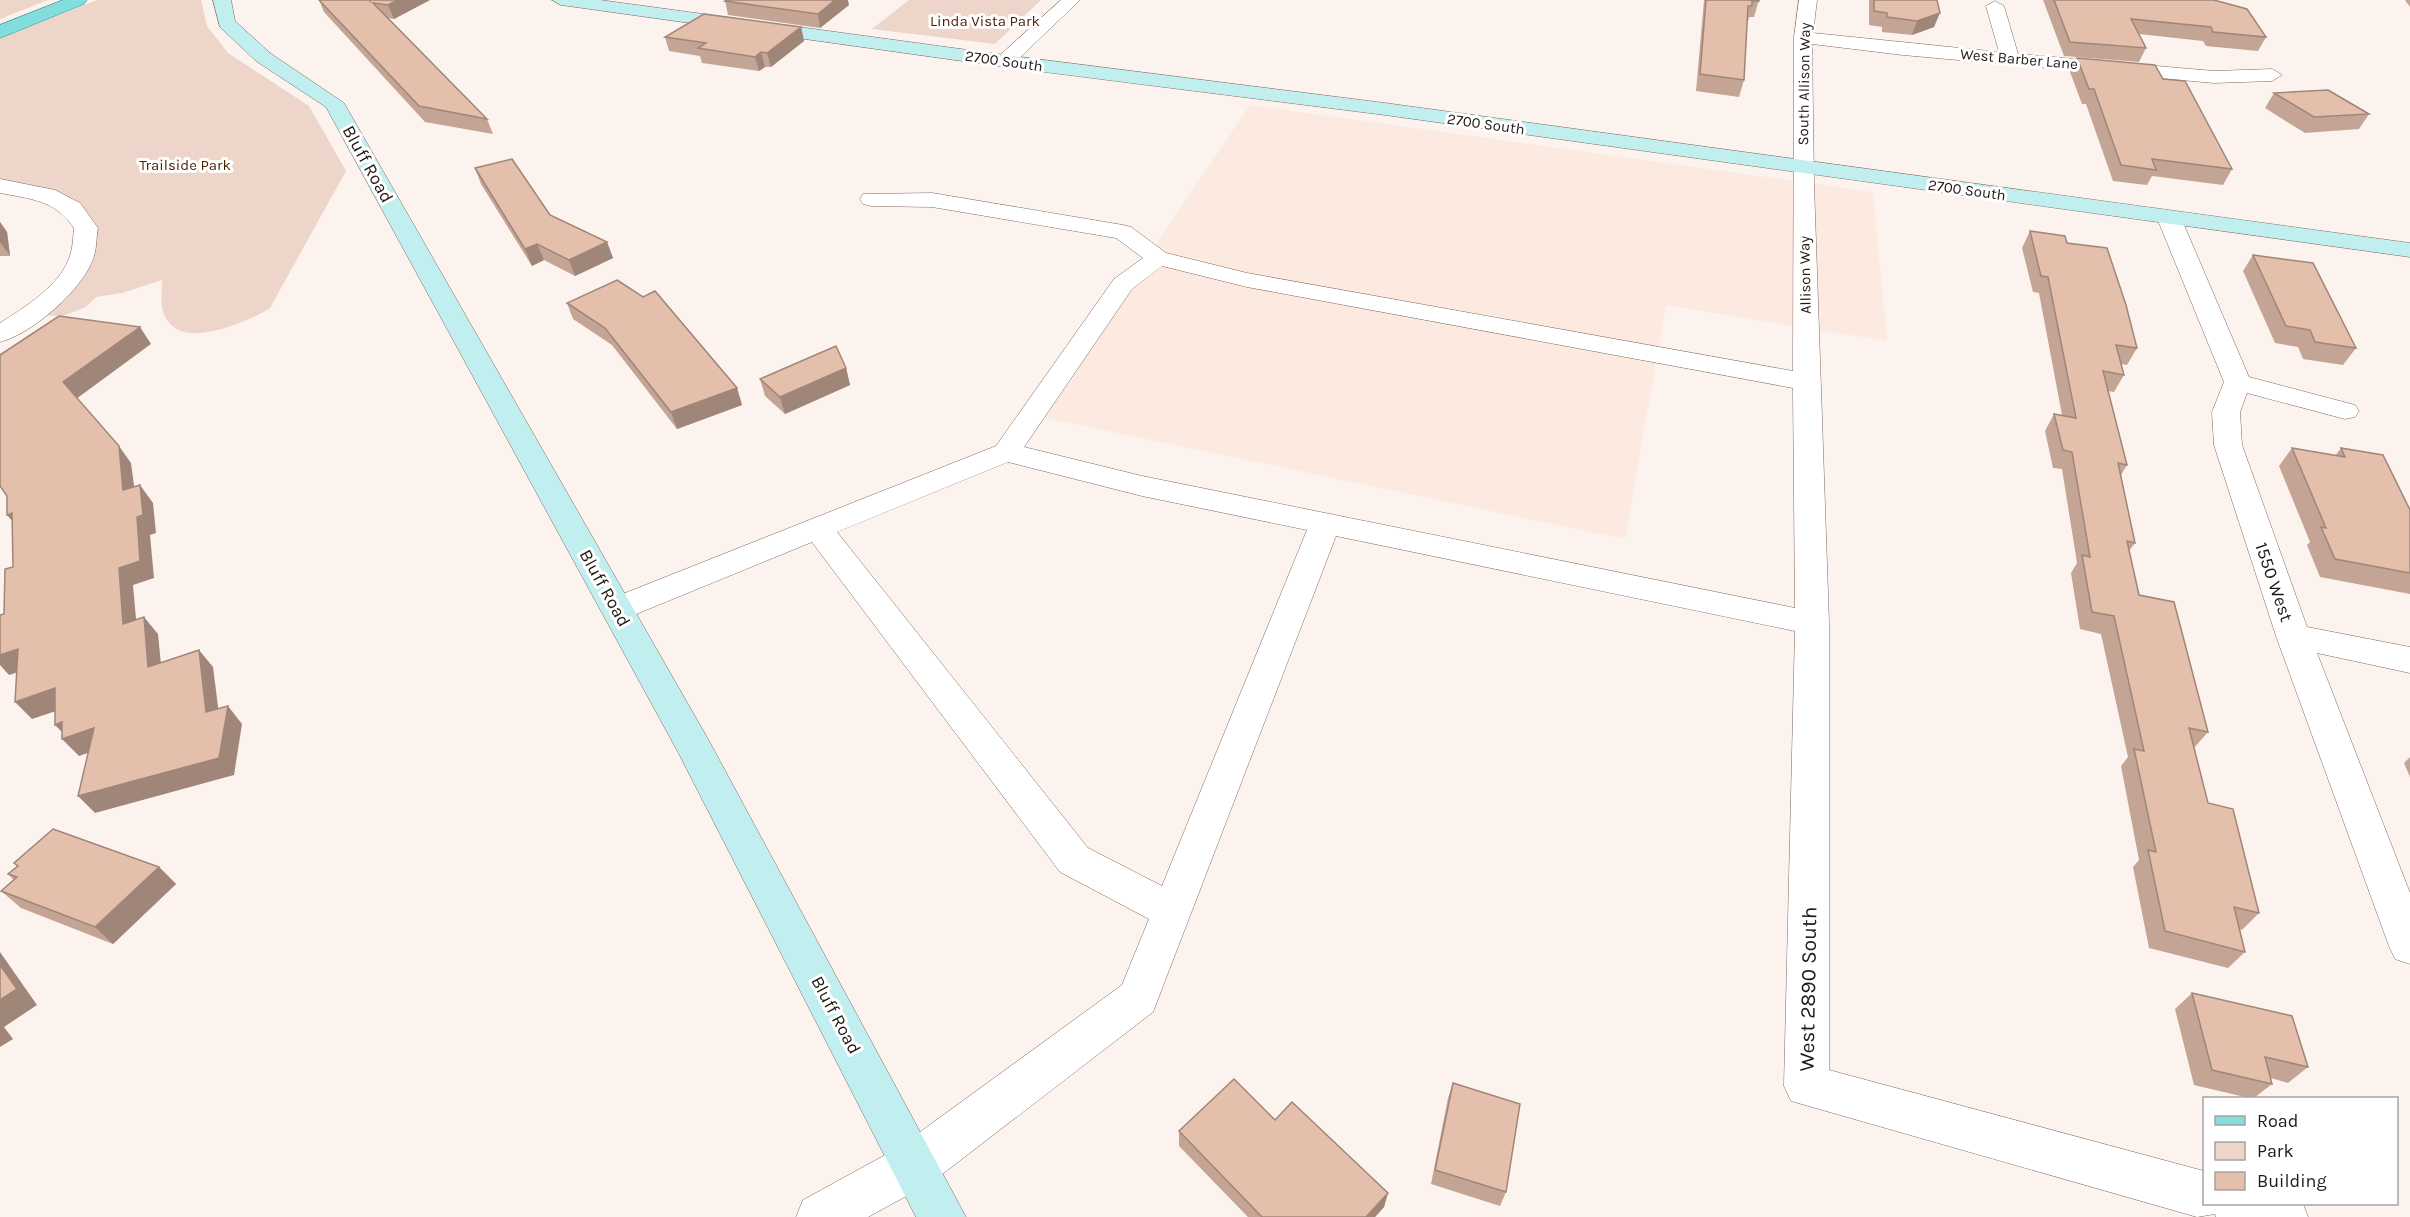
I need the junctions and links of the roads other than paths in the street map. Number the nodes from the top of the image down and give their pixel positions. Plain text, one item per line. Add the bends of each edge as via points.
1 (78, 0) edge
2 (222, 0) edge
3 (561, 0) edge
4 (1071, 0) edge
5 (1808, 0) edge
6 (1995, 6) dead end
7 (0, 32) edge
8 (1803, 37) junction
9 (2010, 58) junction
10 (1005, 61) junction
11 (2272, 75) dead end
12 (1803, 167) junction
13 (0, 186) edge
14 (871, 199) dead end
15 (2169, 218) junction
16 (2410, 250) edge
17 (1158, 258) junction
18 (0, 334) edge
19 (1807, 382) junction
20 (2238, 382) junction
21 (2345, 411) dead end
22 (1006, 453) junction
23 (1325, 524) junction
24 (818, 529) junction
25 (617, 609) junction
26 (1812, 623) junction
27 (2293, 636) junction
28 (2410, 660) edge
29 (1173, 911) junction
30 (2410, 946) edge
31 (915, 1165) junction
32 (2203, 1194) edge
33 (2242, 1205) edge
34 (820, 1217) edge
35 (942, 1217) edge
36 (2284, 1217) edge

1 - 7 main road
2 - 25 main road, Bluff Road via 226,23 263,57 334,103
3 - 10 main road, 2700 South
4 - 10 street
5 - 8 street, South Allison Way
6 - 9 street
8 - 9 street, West Barber Lane
8 - 12 street, South Allison Way
9 - 11 street, West Barber Lane via 2214,77
10 - 12 main road, 2700 South
12 - 15 main road, 2700 South
12 - 19 street, Allison Way
13 - 18 street via 47,195 72,208 86,228 81,257 71,276 48,299
14 - 17 street via 932,200 1122,232
15 - 16 main road, 2700 South
15 - 20 street
17 - 19 street via 1247,280
17 - 22 street via 1123,284
19 - 26 street, Allison Way
20 - 21 street
20 - 27 street, 1550 West via 2226,412 2228,445
22 - 23 street
22 - 24 street
23 - 26 street
23 - 29 street
24 - 25 street
24 - 29 street via 1074,860
25 - 31 main road, Bluff Road
26 - 32 street, West 2890 South via 1807,1086
27 - 28 street
27 - 30 street, 1550 West
29 - 31 street via 1138,998
31 - 34 street
31 - 35 main road, Bluff Road
33 - 36 street

